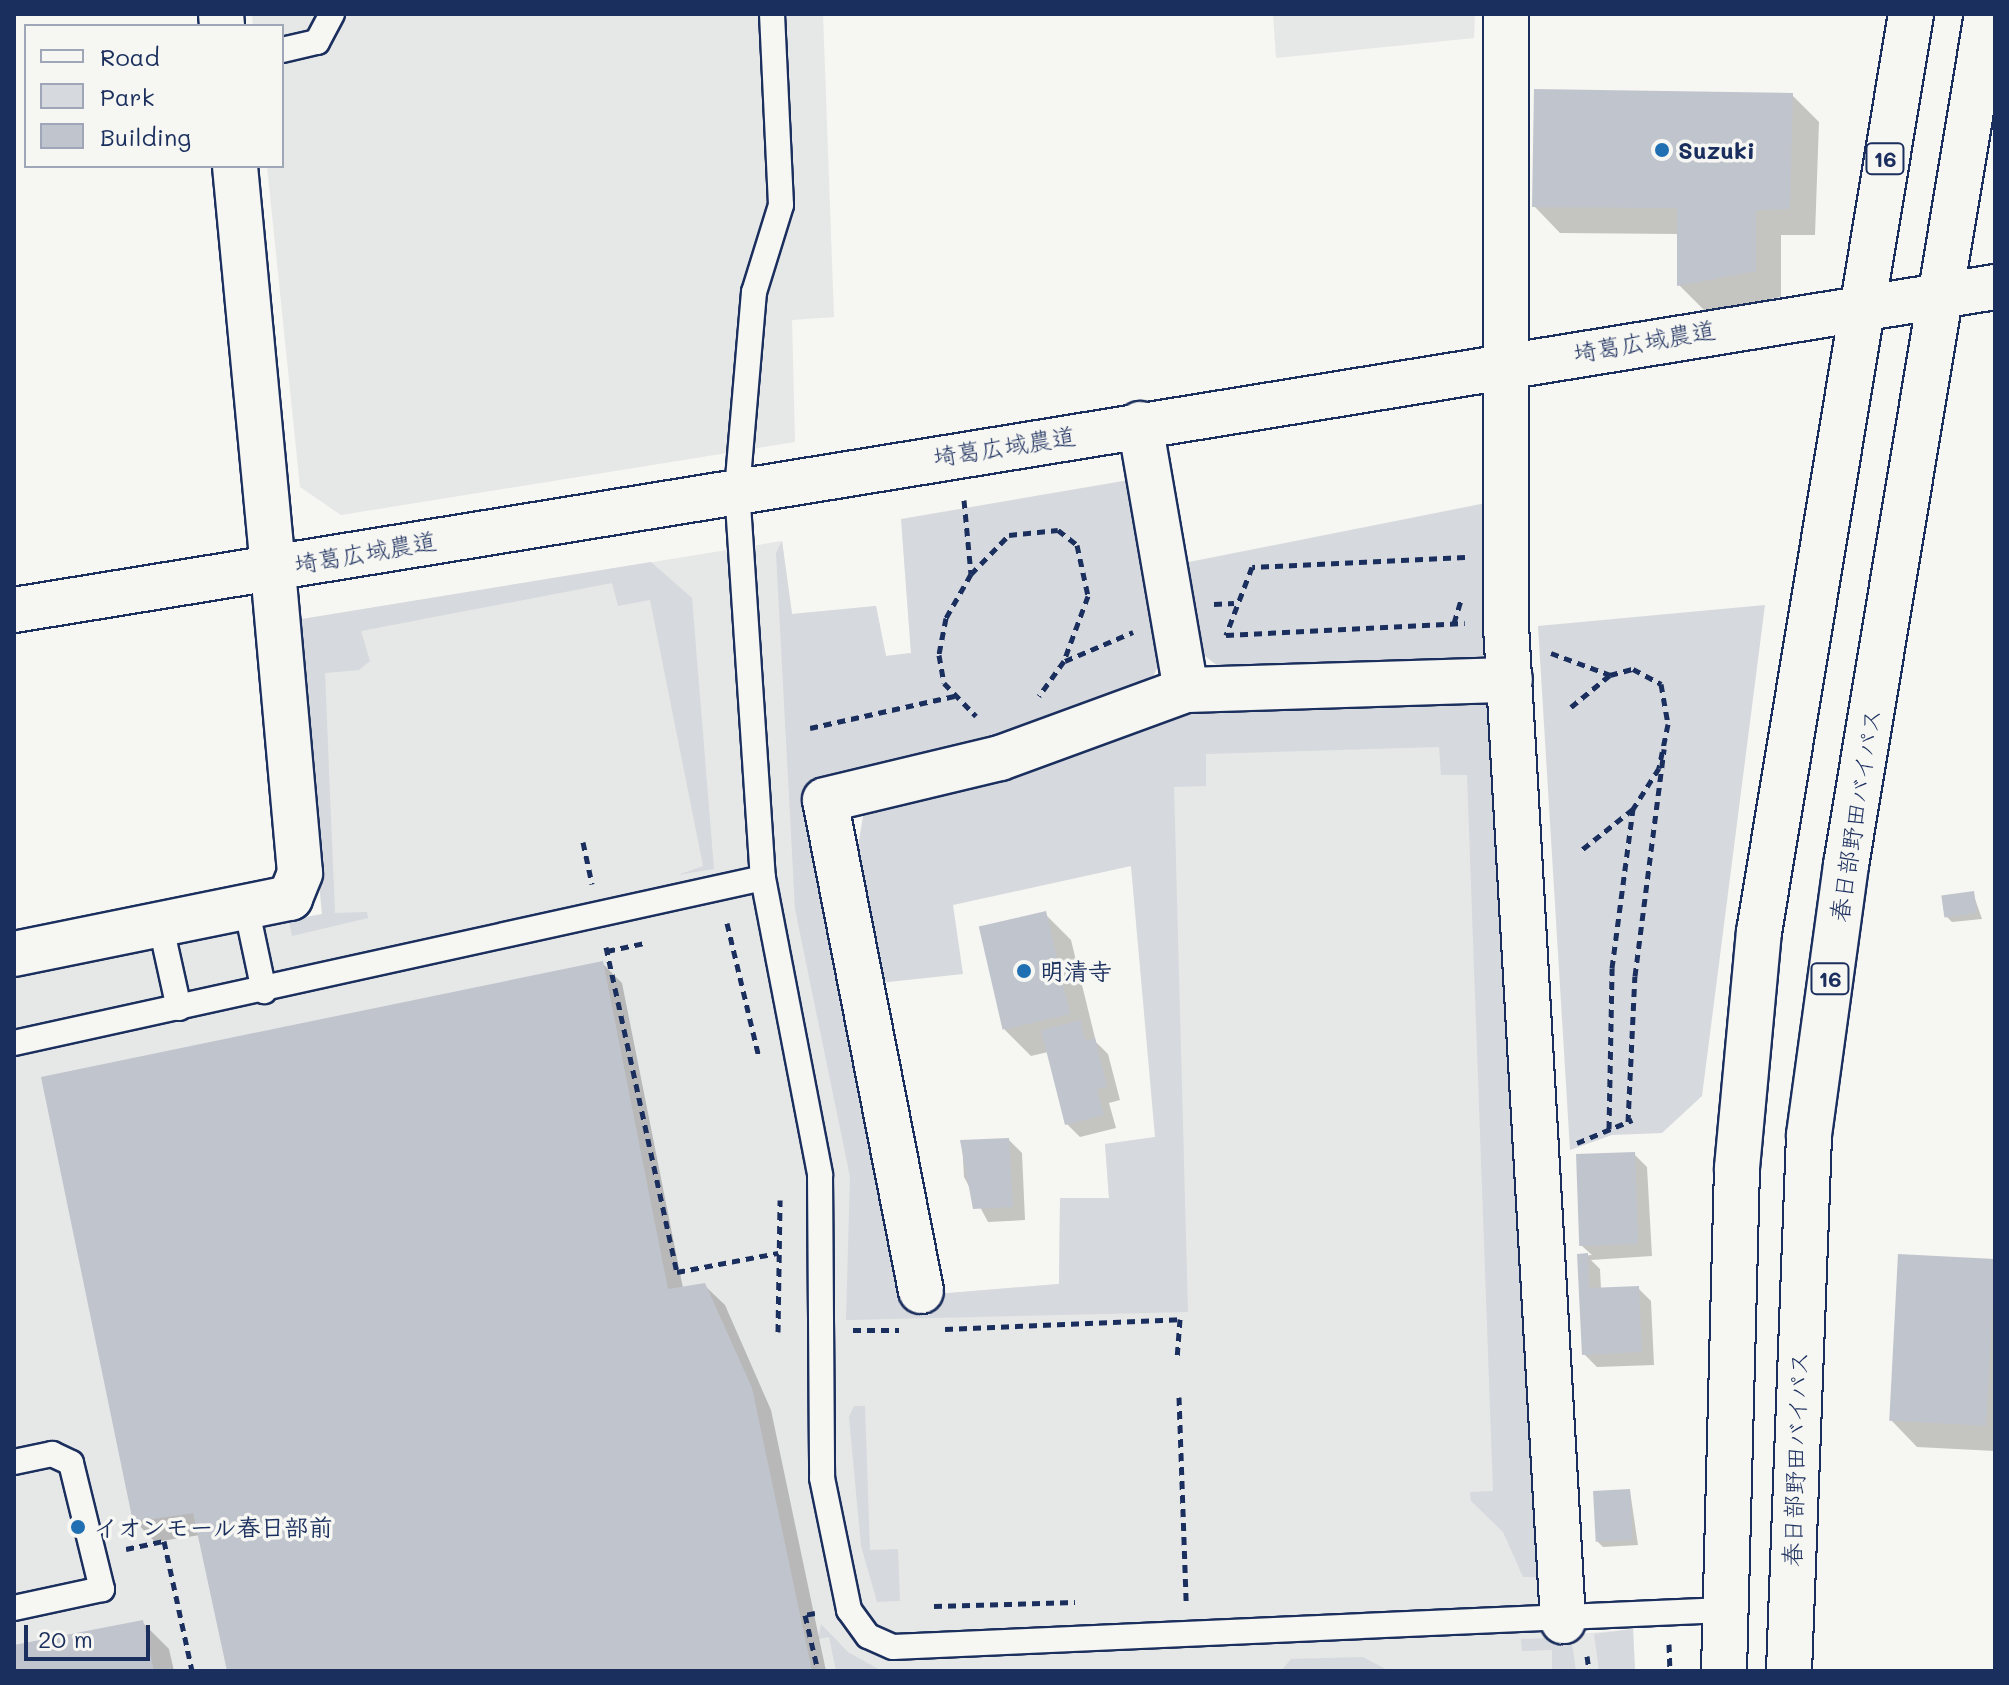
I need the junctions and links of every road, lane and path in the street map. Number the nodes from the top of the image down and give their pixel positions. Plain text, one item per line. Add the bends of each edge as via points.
1 (332, 14) edge
2 (772, 14) edge
3 (1506, 14) edge
4 (1911, 14) edge
5 (1987, 14) edge
6 (284, 50) edge
7 (235, 168) edge
8 (1995, 287) edge
9 (1939, 294) junction
10 (1860, 305) junction
11 (1502, 365) junction
12 (1140, 424) junction
13 (737, 489) junction
14 (963, 495) dead end
15 (273, 568) junction
16 (1470, 570) dead end
17 (971, 574) junction
18 (1466, 583) dead end
19 (14, 610) edge
20 (1175, 618) junction
21 (1454, 623) junction
22 (1506, 626) junction
23 (1556, 656) dead end
24 (1064, 661) junction
25 (1610, 675) junction
26 (1510, 680) junction
27 (1186, 690) junction
28 (954, 696) junction
29 (1034, 700) dead end
30 (1571, 707) dead end
31 (988, 716) dead end
32 (810, 728) dead end
33 (1664, 749) junction
34 (1633, 809) junction
35 (583, 842) dead end
36 (1579, 852) dead end
37 (763, 878) junction
38 (595, 896) dead end
39 (247, 911) junction
40 (732, 922) dead end
41 (161, 927) junction
42 (645, 943) dead end
43 (14, 954) edge
44 (264, 991) junction
45 (179, 1008) junction
46 (14, 1043) edge
47 (763, 1073) dead end
48 (1609, 1129) junction
49 (1573, 1145) dead end
50 (780, 1200) dead end
51 (778, 1253) junction
52 (924, 1317) junction
53 (847, 1330) dead end
54 (778, 1332) dead end
55 (1177, 1359) dead end
56 (1179, 1397) dead end
57 (14, 1462) edge
58 (1085, 1601) dead end
59 (934, 1606) dead end
60 (14, 1608) edge
61 (828, 1610) dead end
62 (1724, 1610) junction
63 (1186, 1615) dead end
64 (1563, 1621) junction
65 (818, 1671) edge
66 (1724, 1671) edge
67 (1789, 1671) edge

1 - 6 lane via 317,42
2 - 13 lane via 781,205 754,292
3 - 11 main road
4 - 10 main road, 16
5 - 9 main road, 春日部野田バイパス / 16
7 - 15 main road
8 - 9 main road, 埼葛広域農道
9 - 10 main road, 埼葛広域農道
9 - 67 main road, 春日部野田バイパス / 16 via 1809,1135
10 - 11 main road, 埼葛広域農道
10 - 62 main road, 16 via 1759,932 1737,1168
11 - 12 main road, 埼葛広域農道
11 - 22 main road
12 - 13 main road, 埼葛広域農道
12 - 20 main road
13 - 15 main road, 埼葛広域農道
13 - 37 lane
14 - 17 path
15 - 19 main road, 埼葛広域農道
15 - 39 main road via 300,873 290,898
16 - 21 path via 1473,556 1252,567 1226,635
17 - 24 path via 1009,535 1058,530 1077,545 1088,596
17 - 28 path via 946,618 939,655
18 - 21 path
20 - 24 path
20 - 27 main road
21 - 22 path
22 - 26 main road
23 - 25 path
24 - 29 path
25 - 30 path
25 - 33 path via 1633,669 1661,684
26 - 27 main road
26 - 64 main road
27 - 52 main road via 1000,758 825,800
28 - 31 path via 973,716
28 - 32 path
33 - 34 path
33 - 48 path via 1635,976 1630,1121
34 - 36 path
34 - 48 path via 1612,968
35 - 38 path
37 - 44 lane
37 - 64 lane via 820,1175 822,1478 849,1610 868,1636 893,1647
39 - 41 main road
39 - 44 lane
40 - 47 path
41 - 43 main road
41 - 45 lane
42 - 51 path via 606,948 677,1272
44 - 45 lane
45 - 46 lane
48 - 49 path
50 - 51 path
51 - 54 path
52 - 53 path
52 - 55 path via 1180,1319
56 - 63 path
57 - 60 lane via 52,1454 71,1463 102,1589
58 - 59 path
61 - 65 path via 805,1615
62 - 64 lane
62 - 66 main road, 16

